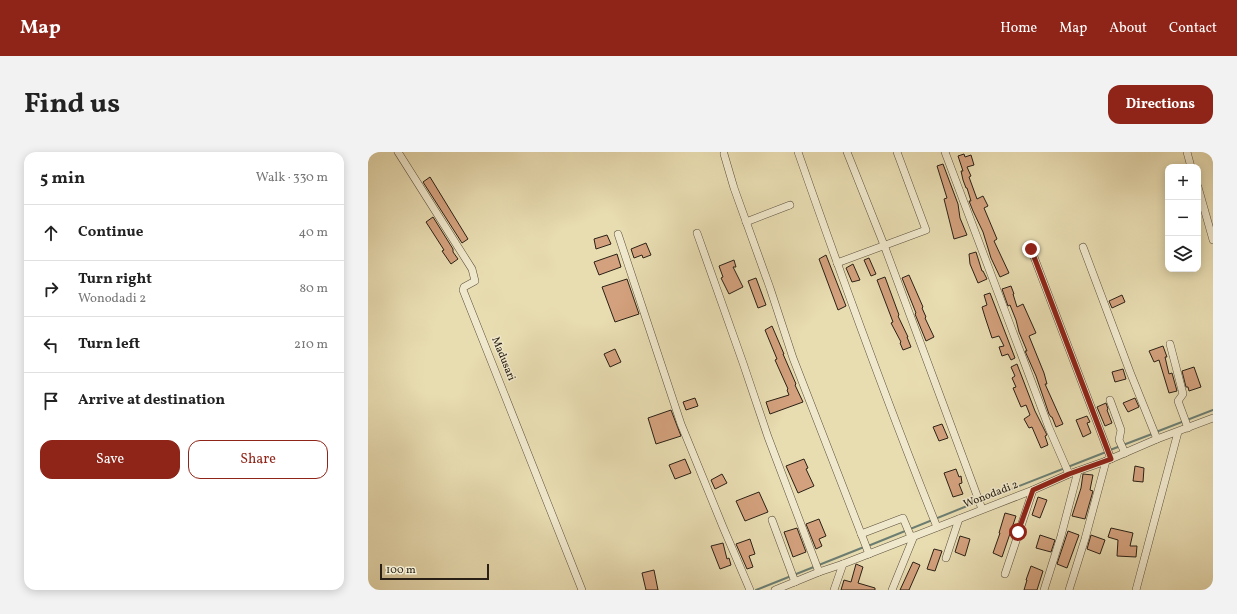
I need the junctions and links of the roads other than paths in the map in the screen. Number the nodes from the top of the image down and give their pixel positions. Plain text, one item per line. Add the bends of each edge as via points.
1 (398, 152) edge
2 (798, 152) edge
3 (848, 152) edge
4 (897, 152) edge
5 (945, 152) edge
6 (1187, 152) edge
7 (724, 154) dead end
8 (1191, 164) edge
9 (1201, 198) edge
10 (790, 205) dead end
11 (746, 222) junction
12 (697, 233) dead end
13 (618, 234) dead end
14 (1213, 240) edge
15 (884, 245) junction
16 (1083, 247) dead end
17 (1031, 249) dead end
18 (837, 263) junction
19 (1170, 344) dead end
20 (1110, 400) dead end
21 (1213, 418) edge
22 (1186, 423) junction
23 (1178, 432) junction
24 (1155, 435) junction
25 (1124, 450) junction
26 (1108, 456) junction
27 (1067, 469) junction
28 (1078, 471) junction
29 (1033, 490) junction
30 (980, 504) junction
31 (959, 519) junction
32 (772, 520) dead end
33 (935, 522) junction
34 (910, 533) junction
35 (861, 534) junction
36 (868, 552) junction
37 (946, 558) dead end
38 (844, 564) junction
39 (818, 568) junction
40 (1005, 574) dead end
41 (793, 577) junction
42 (582, 590) edge
43 (750, 590) edge
44 (775, 590) edge
45 (834, 590) edge
46 (892, 590) edge
47 (1044, 590) edge
48 (1069, 590) edge
49 (1136, 590) edge

1 - 42 street, Madusari via 472,269 475,281 463,290
2 - 18 street
3 - 15 street
4 - 15 street via 926,230
5 - 27 street via 1046,421
6 - 8 street
7 - 11 street
9 - 14 street
10 - 11 street
11 - 35 street via 792,358
12 - 39 street via 768,437
13 - 43 street via 681,424
15 - 18 street
15 - 30 street
16 - 24 street
17 - 26 street
18 - 33 street
19 - 22 street via 1183,394 1178,401
20 - 25 street via 1121,430 1119,440
21 - 22 street, Wonodadi 2
22 - 23 street, Wonodadi 2
23 - 24 street, Wonodadi 2
23 - 49 street
24 - 25 street, Wonodadi 2
25 - 26 street, Wonodadi 2
26 - 28 street, Wonodadi 2
26 - 48 street
27 - 28 street, Wonodadi 2
27 - 29 street, Wonodadi 2
28 - 47 street
29 - 30 street, Wonodadi 2
29 - 40 street
30 - 31 street, Wonodadi 2
31 - 33 street, Wonodadi 2
31 - 37 street
32 - 41 street
33 - 34 street, Wonodadi 2
34 - 35 street via 903,518
34 - 36 street, Wonodadi 2
34 - 46 street
35 - 36 street
36 - 38 street, Wonodadi 2
38 - 39 street, Wonodadi 2
38 - 45 street
39 - 41 street, Wonodadi 2
41 - 44 street, Wonodadi 2

